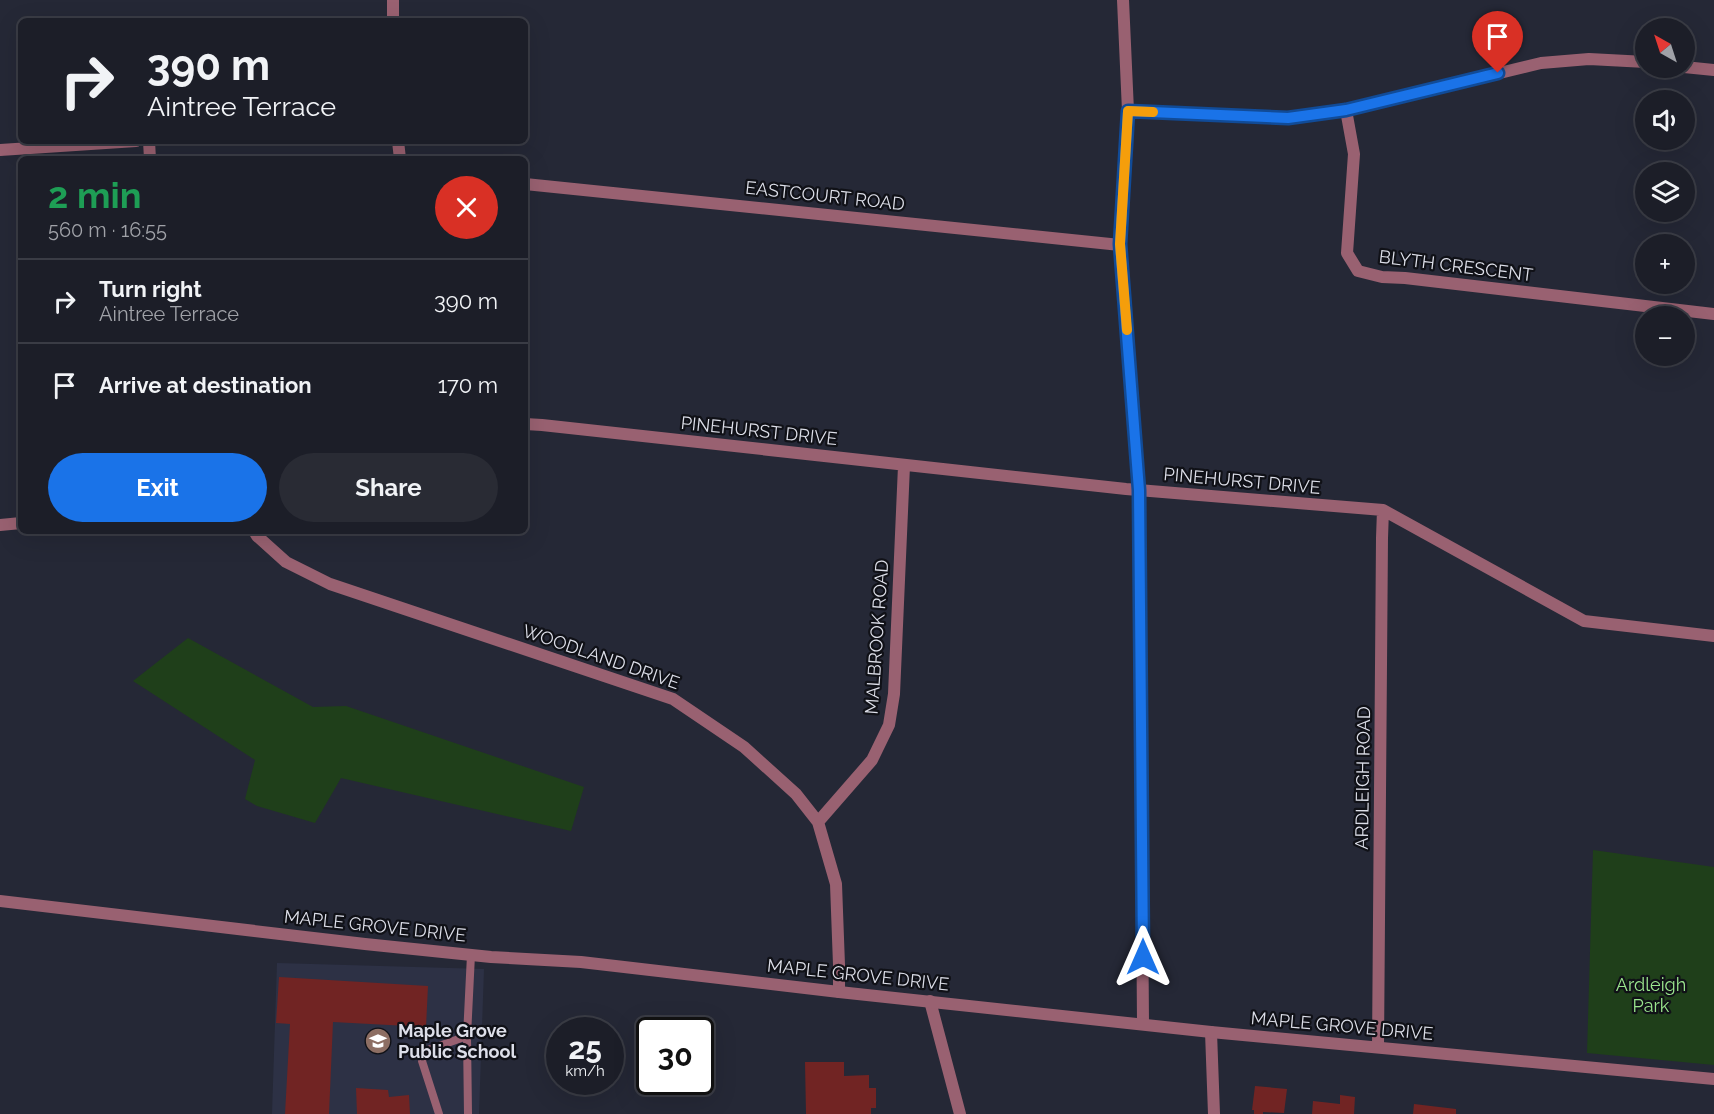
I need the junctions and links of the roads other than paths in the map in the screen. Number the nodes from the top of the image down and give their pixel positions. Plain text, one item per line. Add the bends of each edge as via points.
1 (393, 0) edge
2 (1123, 0) edge
3 (393, 18) edge
4 (1635, 61) edge
5 (1695, 68) edge
6 (1714, 70) edge
7 (1346, 110) junction
8 (1128, 111) junction
9 (91, 144) edge
10 (0, 150) edge
11 (528, 184) edge
12 (1120, 244) junction
13 (1714, 314) edge
14 (528, 424) edge
15 (904, 466) junction
16 (1139, 490) junction
17 (1383, 510) junction
18 (18, 523) edge
19 (0, 525) edge
20 (255, 534) edge
21 (1714, 636) edge
22 (818, 822) junction
23 (0, 901) edge
24 (471, 955) junction
25 (839, 992) junction
26 (930, 1001) junction
27 (1143, 1024) junction
28 (1211, 1032) junction
29 (467, 1036) junction
30 (1378, 1047) junction
31 (1714, 1079) edge
32 (438, 1114) edge
33 (468, 1114) edge
34 (960, 1114) edge
35 (1214, 1114) edge

1 - 3 street
2 - 8 street
4 - 7 street via 1589,59 1541,63
5 - 6 street
7 - 8 street via 1288,118
7 - 13 street, BLYTH CRESCENT via 1354,153 1347,253 1358,271 1382,277
8 - 12 street
9 - 10 street
11 - 12 street, EASTCOURT ROAD
12 - 16 street
14 - 15 street, PINEHURST DRIVE
15 - 16 street, PINEHURST DRIVE
15 - 22 street, MALBROOK ROAD via 894,694 889,725 872,760
16 - 17 street, PINEHURST DRIVE
16 - 27 street
17 - 21 street, PINEHURST DRIVE via 1584,621
17 - 30 street, ARDLEIGH ROAD
18 - 19 street
20 - 22 street, WOODLAND DRIVE via 286,562 330,584 673,699 744,747 796,794
22 - 25 street, WOODLAND DRIVE via 836,884
23 - 24 street, MAPLE GROVE DRIVE
24 - 25 street, MAPLE GROVE DRIVE via 581,962
24 - 29 lane
25 - 26 street, MAPLE GROVE DRIVE
26 - 27 street, MAPLE GROVE DRIVE
26 - 34 street
27 - 28 street, MAPLE GROVE DRIVE
28 - 30 street, MAPLE GROVE DRIVE
28 - 35 street
29 - 32 lane via 424,1054 422,1061
29 - 33 lane
30 - 31 street, MAPLE GROVE DRIVE

